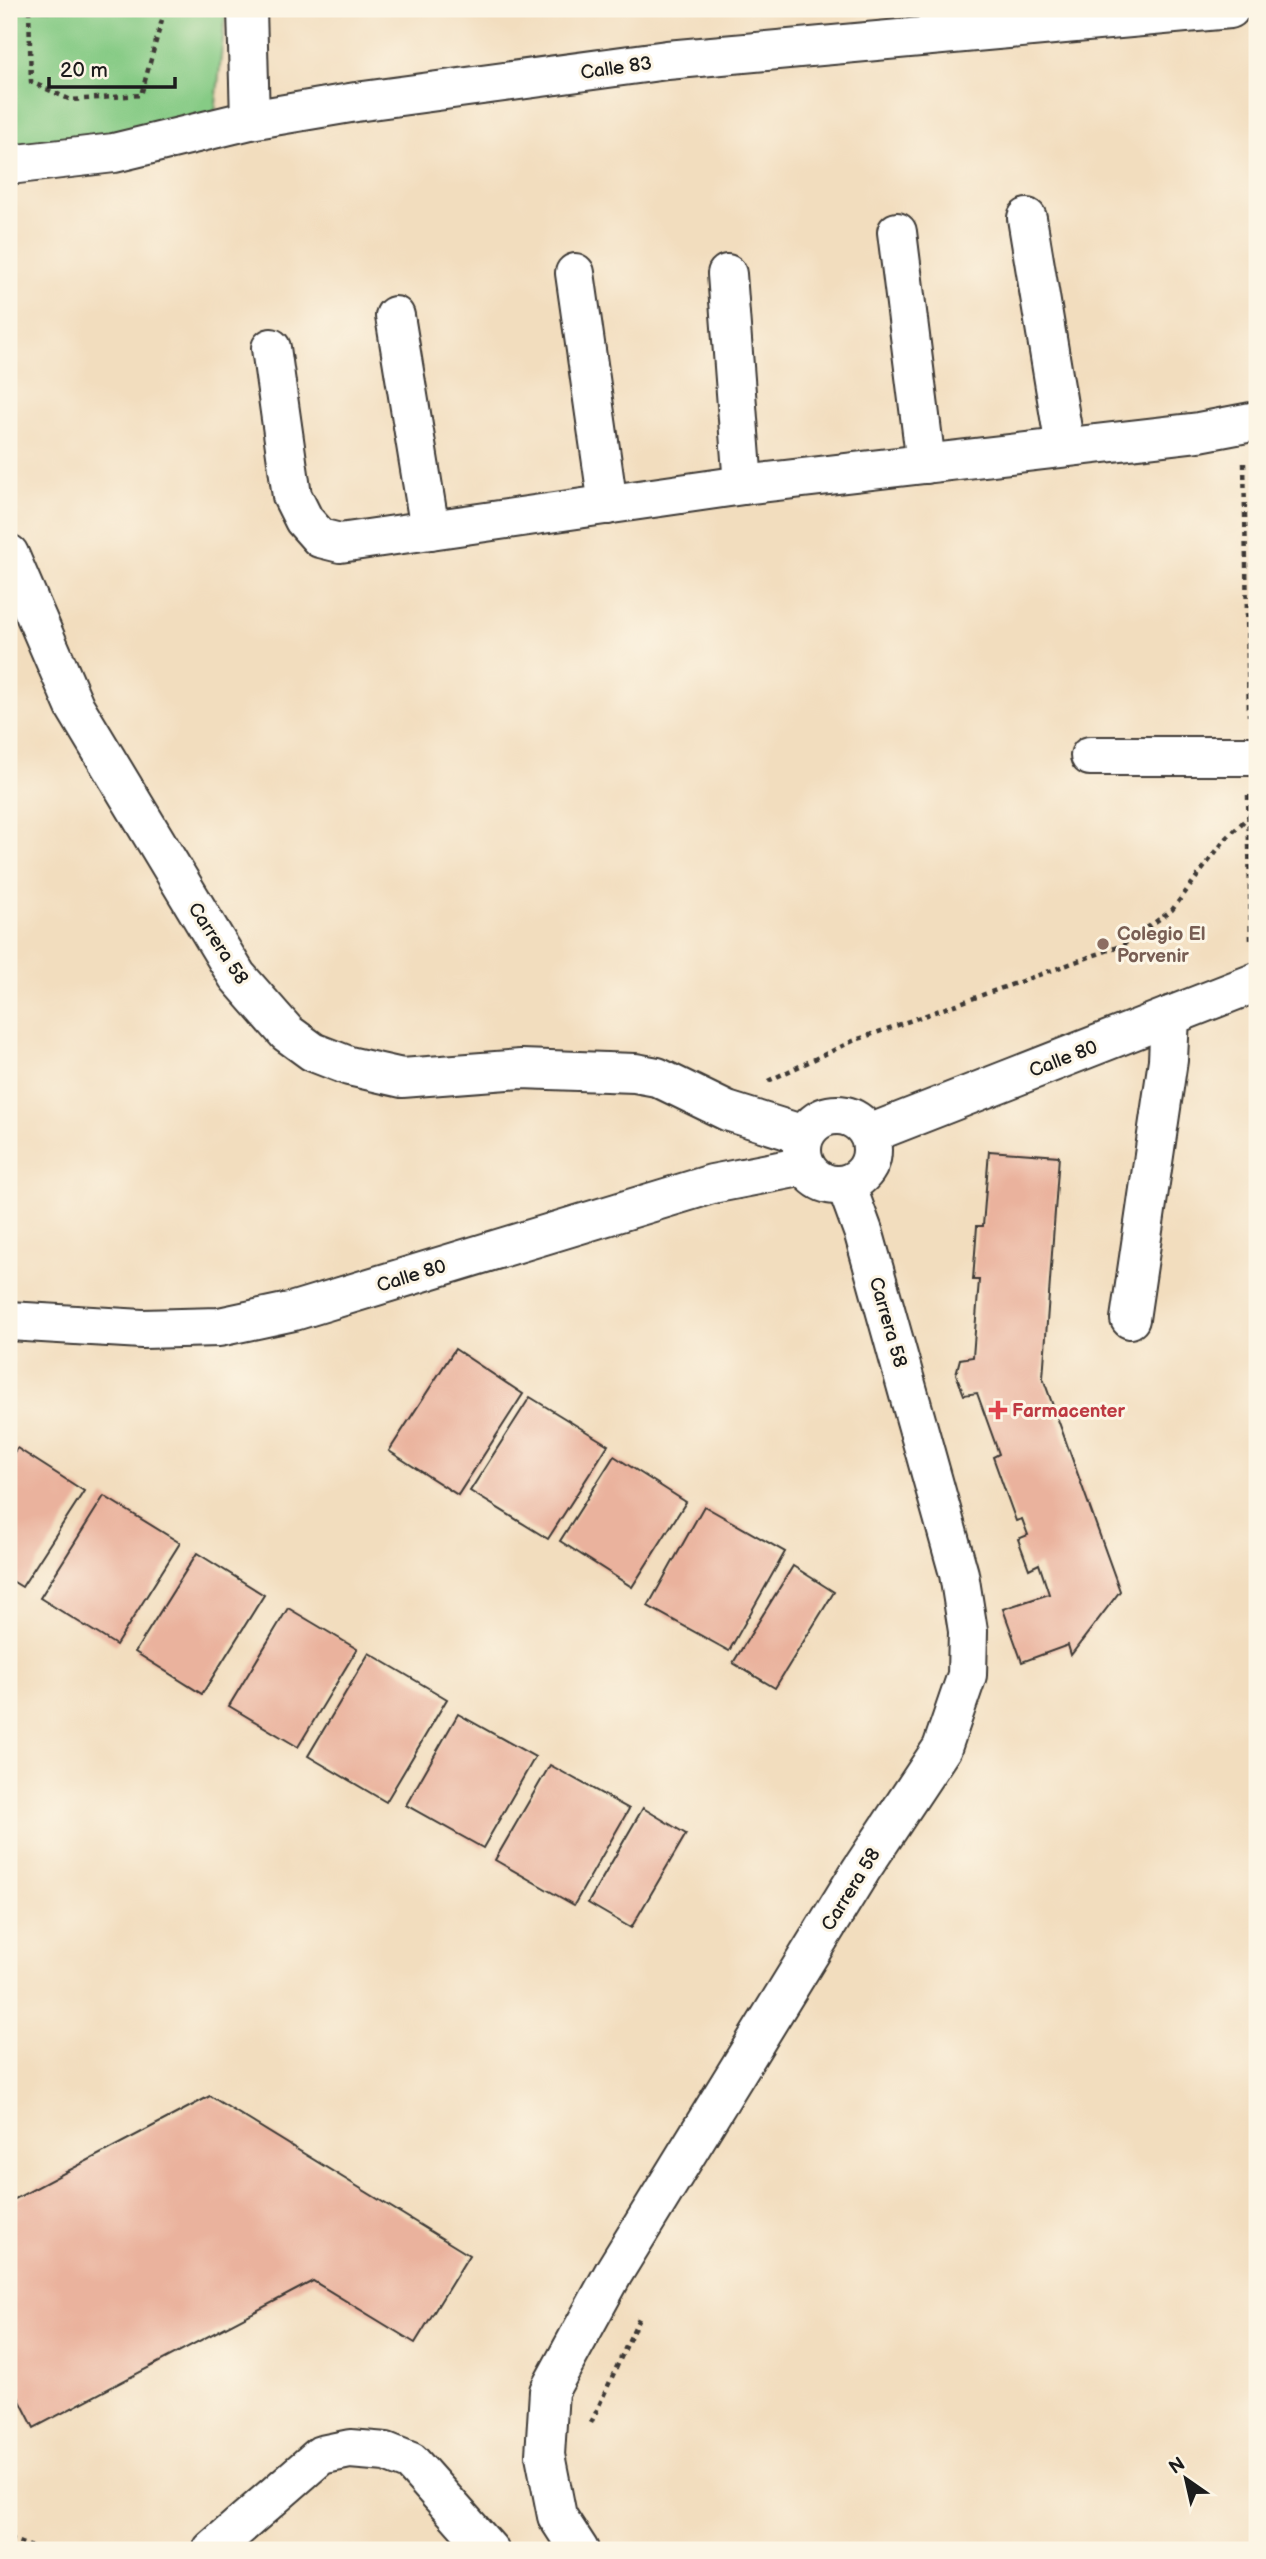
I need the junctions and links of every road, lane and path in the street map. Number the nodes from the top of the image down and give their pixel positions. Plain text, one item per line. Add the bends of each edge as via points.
1 (29, 9) edge
2 (165, 9) edge
3 (247, 9) edge
4 (1230, 9) edge
5 (250, 120) junction
6 (9, 165) edge
7 (1027, 218) dead end
8 (897, 232) dead end
9 (575, 273) dead end
10 (727, 274) dead end
11 (395, 316) dead end
12 (271, 348) dead end
13 (1257, 421) edge
14 (1065, 447) junction
15 (926, 464) junction
16 (743, 485) junction
17 (608, 505) junction
18 (430, 530) junction
19 (9, 554) edge
20 (1090, 756) dead end
21 (1257, 756) edge
22 (1257, 808) edge
23 (1257, 982) edge
24 (1170, 1016) junction
25 (727, 1111) junction
26 (869, 1134) junction
27 (805, 1150) junction
28 (846, 1185) junction
29 (1130, 1319) dead end
30 (9, 1321) edge
31 (641, 2315) dead end
32 (590, 2433) dead end
33 (9, 2539) edge
34 (41, 2550) edge
35 (212, 2550) edge
36 (489, 2550) edge
37 (579, 2550) edge

1 - 2 path via 31,82 71,100 141,94
3 - 5 street
4 - 5 street, Calle 83 via 667,60
5 - 6 street, Calle 83 via 114,153
7 - 14 street
8 - 15 street
9 - 17 street
10 - 16 street
11 - 18 street
12 - 18 street via 292,496 304,520 320,538 340,543
13 - 14 street
14 - 15 street
15 - 16 street
16 - 17 street
17 - 18 street
19 - 25 street, Carrera 58 via 75,706 237,976 287,1033 313,1052 402,1078 521,1069 635,1073 657,1077
20 - 21 street
22 - 25 path via 1224,841 1172,910 1123,945 853,1041 756,1087
23 - 24 street, Calle 80
24 - 26 street, Calle 80
24 - 29 street via 1168,1060
25 - 27 street, Carrera 58
26 - 27 street via 845,1115 829,1115 814,1122
26 - 28 street via 873,1149 869,1165
27 - 28 street via 815,1178 830,1185
27 - 30 street, Calle 80 via 712,1184 294,1311 219,1327 142,1329
28 - 37 street, Carrera 58 via 864,1234 959,1574 968,1631 967,1675 942,1748 853,1882 604,2288 549,2391 545,2455 556,2516
31 - 32 path
33 - 34 path
35 - 36 street via 321,2455 350,2449 386,2452 411,2462

